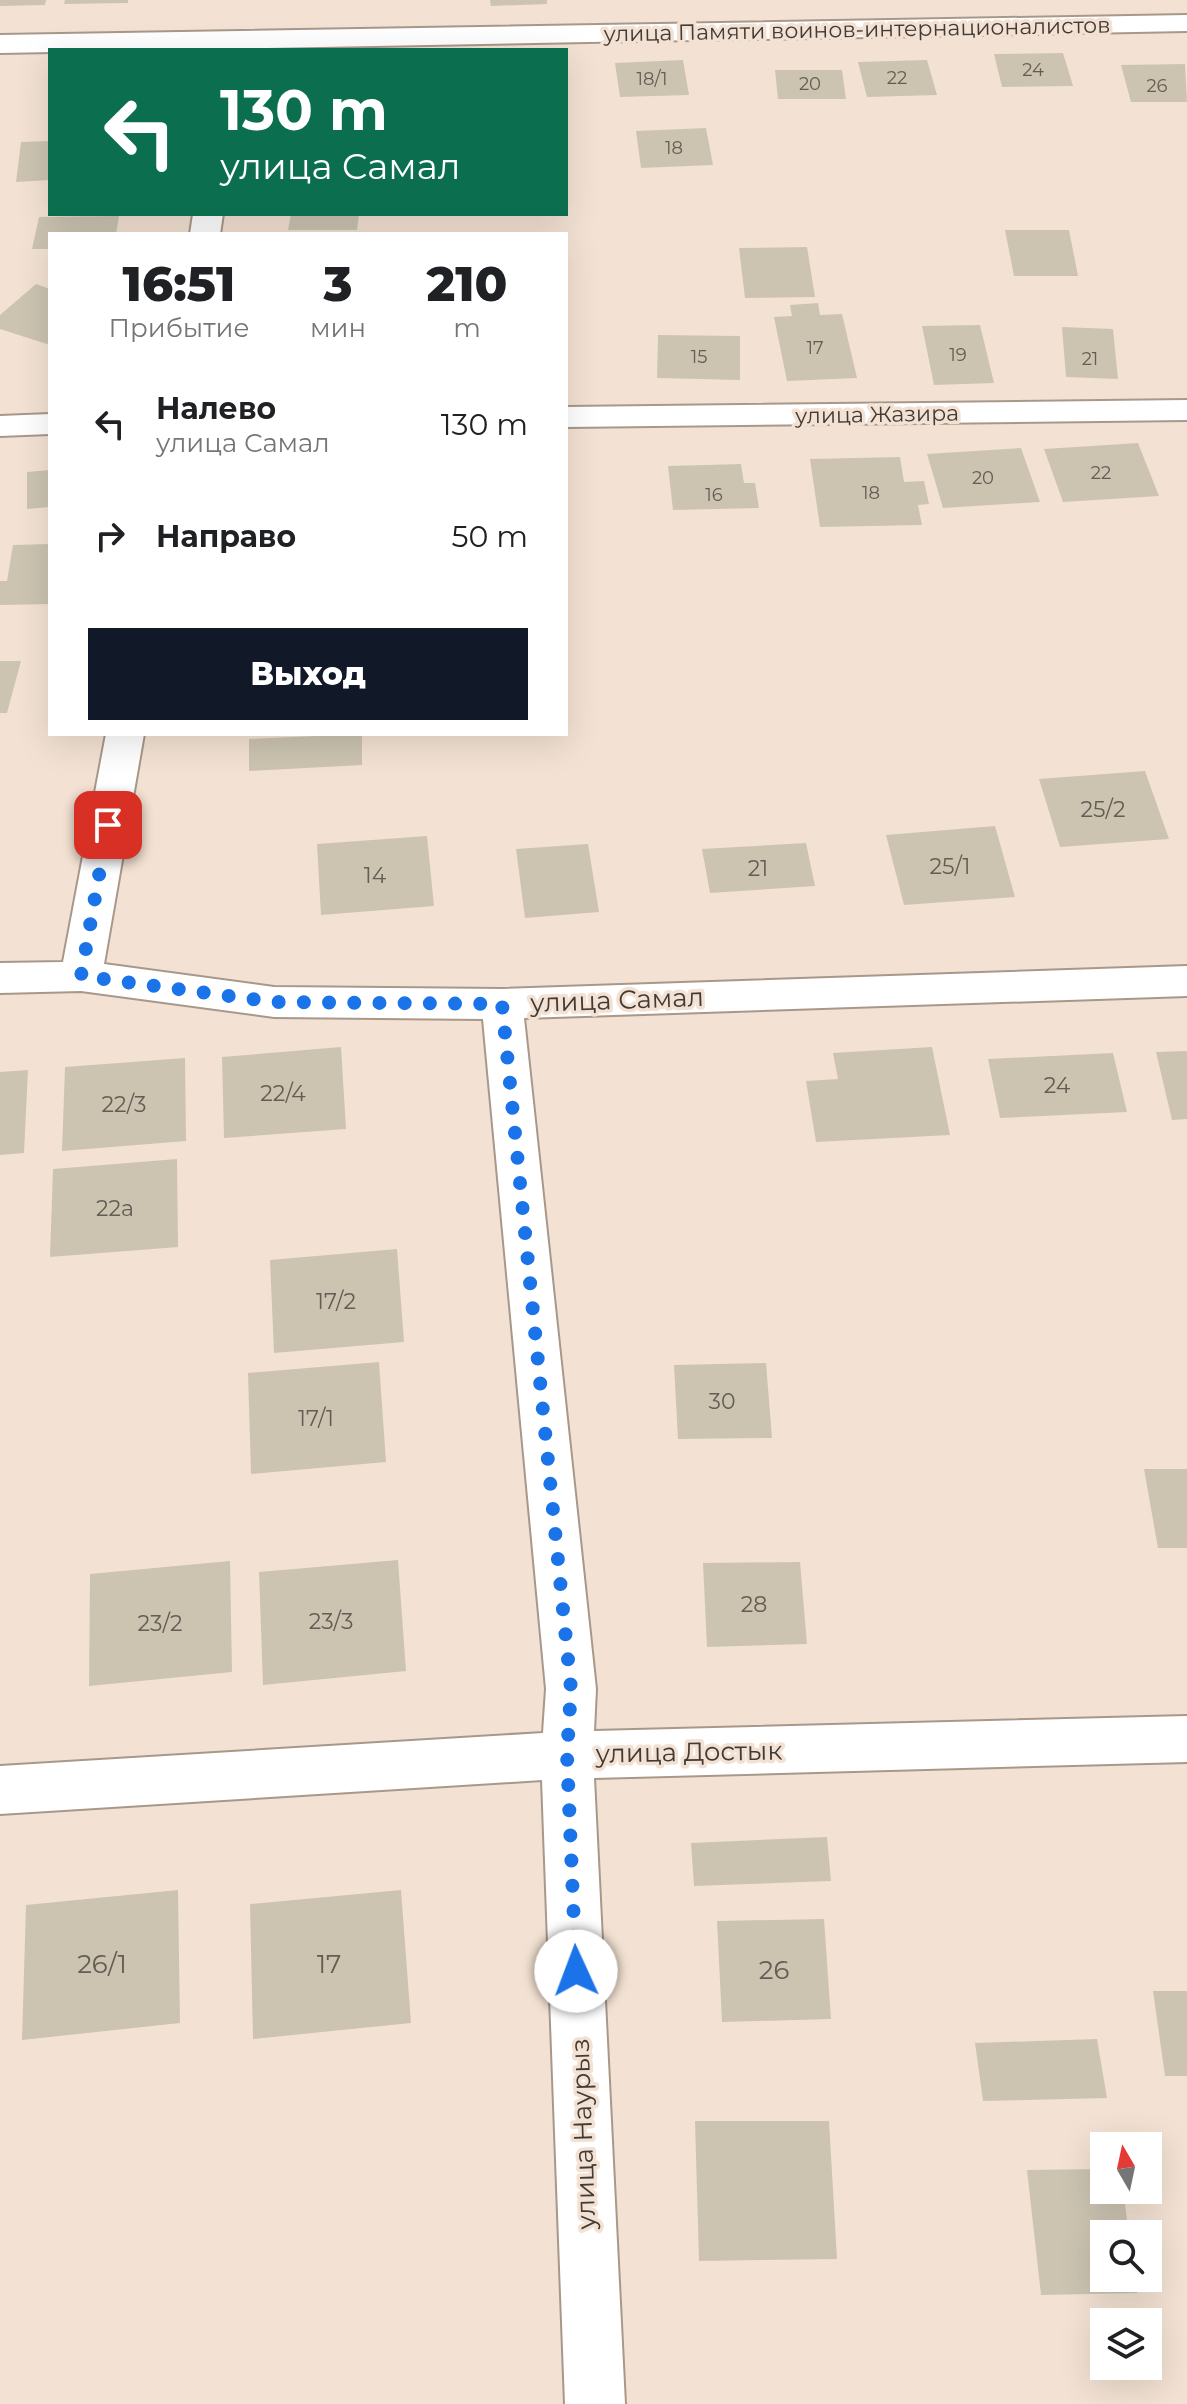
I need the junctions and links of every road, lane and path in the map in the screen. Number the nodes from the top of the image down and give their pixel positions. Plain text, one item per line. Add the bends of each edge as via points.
1 (1187, 23) edge
2 (231, 34) edge
3 (0, 44) edge
4 (1187, 410) edge
5 (568, 417) edge
6 (48, 424) edge
7 (0, 426) edge
8 (125, 736) edge
9 (81, 976) junction
10 (0, 978) edge
11 (1187, 981) edge
12 (502, 1004) junction
13 (1187, 1739) edge
14 (567, 1755) junction
15 (0, 1790) edge
16 (595, 2404) edge

1 - 2 street, улица Памяти воинов-интернационалистов
2 - 3 street, улица Памяти воинов-интернационалистов
4 - 5 street, улица Жазира
6 - 7 street
8 - 9 street
9 - 10 street, улица Самал
9 - 12 street, улица Самал via 274,1002
11 - 12 street, улица Самал
12 - 14 street, улица Наурыз via 571,1689
13 - 14 street, улица Достык
14 - 15 street, улица Достык
14 - 16 street, улица Наурыз

